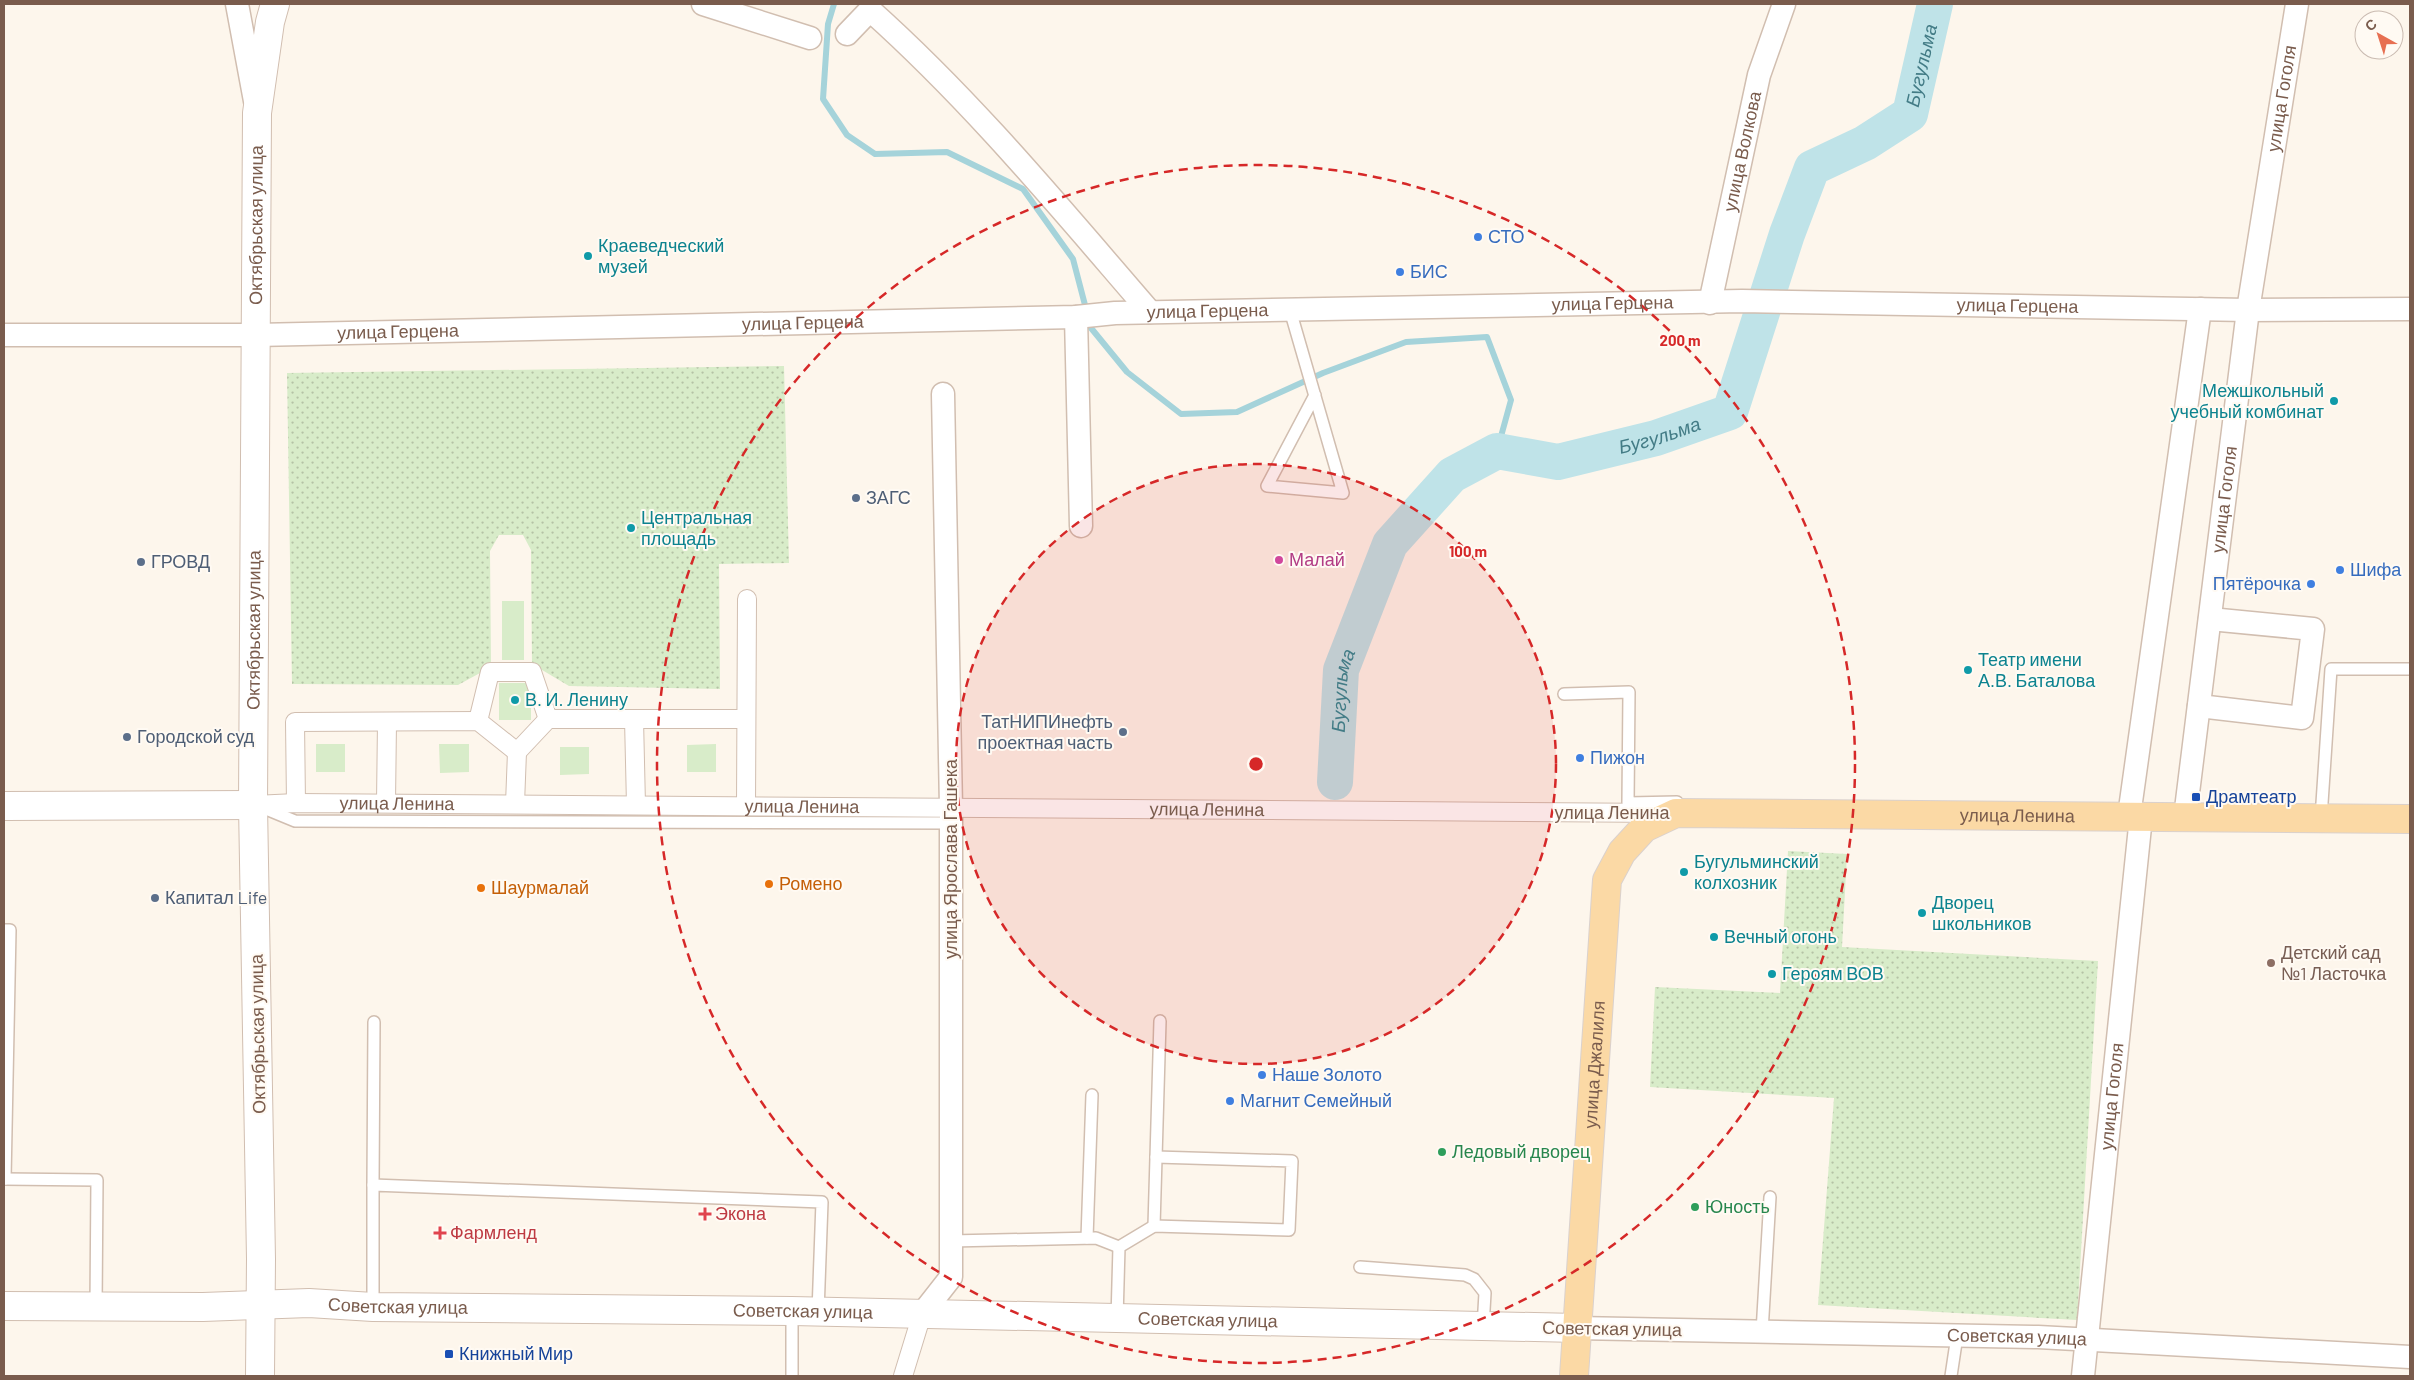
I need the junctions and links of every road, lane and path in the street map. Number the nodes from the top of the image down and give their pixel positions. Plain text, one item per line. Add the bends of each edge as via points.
1 (237, 4) edge
2 (275, 4) edge
3 (703, 4) edge
4 (1784, 4) edge
5 (2297, 4) edge
6 (847, 34) dead end
7 (810, 38) dead end
8 (257, 113) junction
9 (1710, 303) junction
10 (2200, 309) junction
11 (2410, 309) edge
12 (1290, 310) junction
13 (2248, 310) junction
14 (1150, 312) junction
15 (1076, 317) junction
16 (4, 335) edge
17 (256, 335) junction
18 (943, 394) dead end
19 (1314, 395) junction
20 (1081, 526) dead end
21 (747, 599) dead end
22 (2210, 619) junction
23 (2410, 669) edge
24 (1564, 694) dead end
25 (2199, 706) junction
26 (634, 719) junction
27 (746, 719) junction
28 (548, 720) junction
29 (478, 721) junction
30 (387, 722) junction
31 (517, 752) junction
32 (296, 803) junction
33 (386, 803) junction
34 (253, 804) junction
35 (515, 804) junction
36 (636, 805) junction
37 (4, 806) edge
38 (746, 806) junction
39 (1676, 813) junction
40 (951, 815) junction
41 (2135, 816) junction
42 (2185, 817) junction
43 (2320, 818) junction
44 (2410, 819) edge
45 (4, 930) edge
46 (1160, 1021) dead end
47 (374, 1022) dead end
48 (1092, 1095) dead end
49 (1156, 1157) junction
50 (4, 1179) edge
51 (373, 1185) junction
52 (1770, 1197) dead end
53 (1154, 1226) junction
54 (1087, 1238) junction
55 (951, 1241) junction
56 (1118, 1248) junction
57 (1360, 1267) dead end
58 (261, 1305) junction
59 (4, 1306) edge
60 (96, 1306) junction
61 (373, 1307) junction
62 (805, 1311) junction
63 (922, 1314) junction
64 (1117, 1318) junction
65 (1483, 1327) junction
66 (1577, 1328) junction
67 (1762, 1332) junction
68 (1957, 1336) junction
69 (2087, 1339) junction
70 (2410, 1357) edge
71 (260, 1376) edge
72 (792, 1376) edge
73 (903, 1376) edge
74 (1574, 1376) edge
75 (1951, 1376) edge
76 (2083, 1376) edge

1 - 8 street
2 - 8 street, Октябрьская улица
3 - 7 street
4 - 9 street, улица Волкова via 1759,75
5 - 13 street, улица Гоголя
6 - 14 street via 870,10 910,46 1005,143
8 - 17 street, Октябрьская улица
9 - 10 street, улица Герцена via 1785,301
9 - 12 street, улица Герцена
10 - 13 street, улица Герцена
10 - 41 street, улица Гоголя
11 - 13 street, улица Герцена
12 - 14 street, улица Герцена
12 - 19 lane
13 - 22 street, улица Гоголя
14 - 15 street, улица Герцена
15 - 17 street, улица Герцена
15 - 20 street
16 - 17 street, улица Герцена
17 - 34 street, Октябрьская улица
18 - 40 street, улица Ярослава Гашека
19 - 19 lane via 1342,493 1267,486 1297,428
21 - 27 street
22 - 25 street, улица Гоголя
22 - 25 street via 2313,629 2302,718
23 - 43 lane via 2331,669
24 - 39 lane via 1630,692 1628,802 1677,802
25 - 42 street, улица Гоголя
26 - 27 street
26 - 28 street
26 - 36 street
27 - 38 street
28 - 29 street via 532,672 490,672
28 - 31 street
29 - 30 street
29 - 31 street
30 - 32 street via 296,722
30 - 33 street
31 - 35 street
32 - 33 street, улица Ленина
32 - 34 street, улица Ленина
33 - 35 street, улица Ленина
34 - 37 street, улица Ленина
34 - 40 lane via 295,821
34 - 58 street, Октябрьская улица
35 - 36 street, улица Ленина
36 - 38 street, улица Ленина
38 - 40 street, улица Ленина
39 - 40 street, улица Ленина
39 - 41 main road, улица Ленина
39 - 66 main road, улица Джалиля via 1644,828 1622,852 1607,880
40 - 55 street, улица Ярослава Гашека
41 - 42 main road, улица Ленина
41 - 69 street, улица Гоголя
42 - 43 main road, улица Ленина
43 - 44 main road, улица Ленина
45 - 50 lane via 10,930
46 - 49 lane
47 - 51 lane
48 - 54 lane
49 - 53 lane
49 - 53 lane via 1292,1161 1289,1230
50 - 60 lane via 97,1180
51 - 61 lane
51 - 62 lane via 822,1202
52 - 67 lane
53 - 56 lane
54 - 55 lane
54 - 56 lane via 1096,1238
55 - 63 street, улица Ярослава Гашека via 951,1276
56 - 64 lane
57 - 65 lane via 1465,1275 1474,1279 1485,1293
58 - 60 street, Советская улица
58 - 61 street, Советская улица via 309,1303
58 - 71 street, Октябрьская улица
59 - 60 street, Советская улица
61 - 62 street, Советская улица
62 - 63 street, Советская улица
62 - 72 lane
63 - 64 street, Советская улица
63 - 73 street
64 - 65 street, Советская улица
65 - 66 street, Советская улица
66 - 67 street, Советская улица
66 - 74 main road, улица Джалиля
67 - 68 street, Советская улица
68 - 69 street, Советская улица
68 - 75 lane
69 - 70 street, Советская улица
69 - 76 street, улица Гоголя

